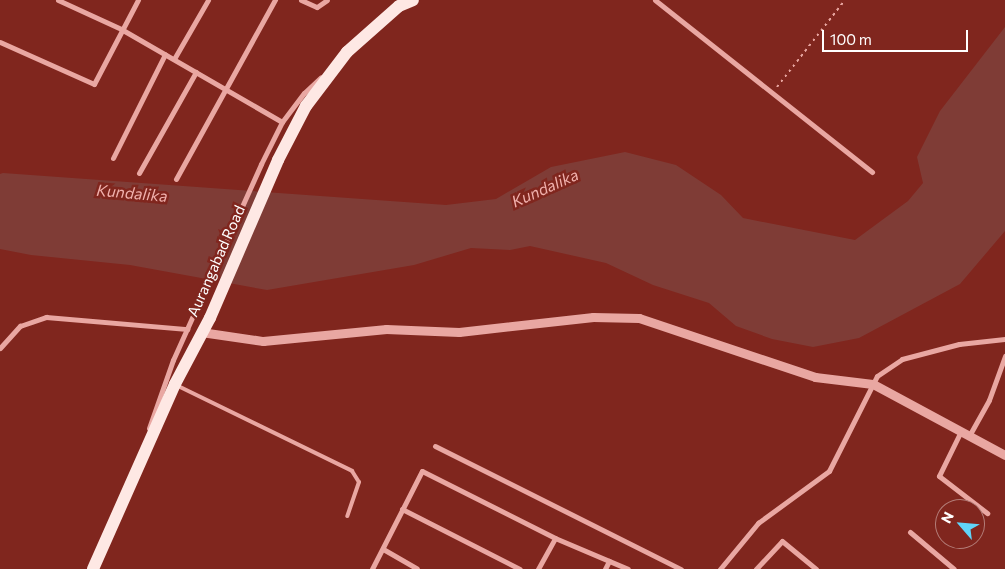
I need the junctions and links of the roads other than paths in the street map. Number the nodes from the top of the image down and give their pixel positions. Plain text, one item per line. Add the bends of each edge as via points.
1 (58, 0) edge
2 (138, 0) edge
3 (208, 0) edge
4 (275, 0) edge
5 (300, 0) edge
6 (327, 0) edge
7 (413, 0) edge
8 (655, 0) edge
9 (121, 29) junction
10 (0, 42) edge
11 (165, 54) junction
12 (174, 59) junction
13 (331, 69) junction
14 (196, 72) junction
15 (226, 90) junction
16 (282, 122) junction
17 (112, 158) dead end
18 (872, 172) dead end
19 (139, 173) dead end
20 (176, 179) dead end
21 (187, 328) junction
22 (201, 332) junction
23 (1005, 339) edge
24 (0, 348) edge
25 (1005, 356) edge
26 (175, 384) junction
27 (873, 384) junction
28 (965, 433) junction
29 (435, 446) dead end
30 (1005, 455) edge
31 (137, 471) junction
32 (402, 509) junction
33 (986, 513) dead end
34 (347, 516) dead end
35 (910, 532) dead end
36 (555, 538) junction
37 (383, 549) junction
38 (609, 561) junction
39 (539, 568) edge
40 (93, 569) edge
41 (372, 569) edge
42 (417, 569) edge
43 (520, 569) edge
44 (605, 569) edge
45 (628, 569) edge
46 (681, 569) edge
47 (720, 569) edge
48 (756, 569) edge
49 (816, 569) edge
50 (954, 569) edge

1 - 9 street
2 - 9 street
3 - 12 street
4 - 15 street
5 - 6 street via 317,7
7 - 13 main road, Aurangabad Road via 400,6
8 - 18 street
9 - 10 street via 94,84
9 - 11 street
11 - 12 street
11 - 17 street
12 - 14 street
13 - 16 street via 304,93
13 - 22 main road, Aurangabad Road via 306,106 278,160
14 - 15 street
14 - 19 street
15 - 16 street
15 - 20 street
16 - 21 street
21 - 24 street via 46,317 20,326
21 - 31 street via 160,392
22 - 26 main road, Aurangabad Road
22 - 27 street via 263,341 386,329 459,332 593,317 639,318 816,377
23 - 27 street via 959,344 902,359 877,376
25 - 28 street via 989,400
26 - 31 main road, Aurangabad Road
26 - 34 lane via 352,471 359,482
27 - 28 street
27 - 47 street via 828,471 758,524
28 - 30 street
28 - 33 street via 939,476
29 - 46 street
31 - 40 main road, Aurangabad Road
32 - 36 street via 419,474 424,471
32 - 37 street
32 - 43 street
35 - 50 street
36 - 38 street
36 - 39 street
37 - 41 street
37 - 42 street
38 - 44 street
38 - 45 street
48 - 49 street via 782,541

